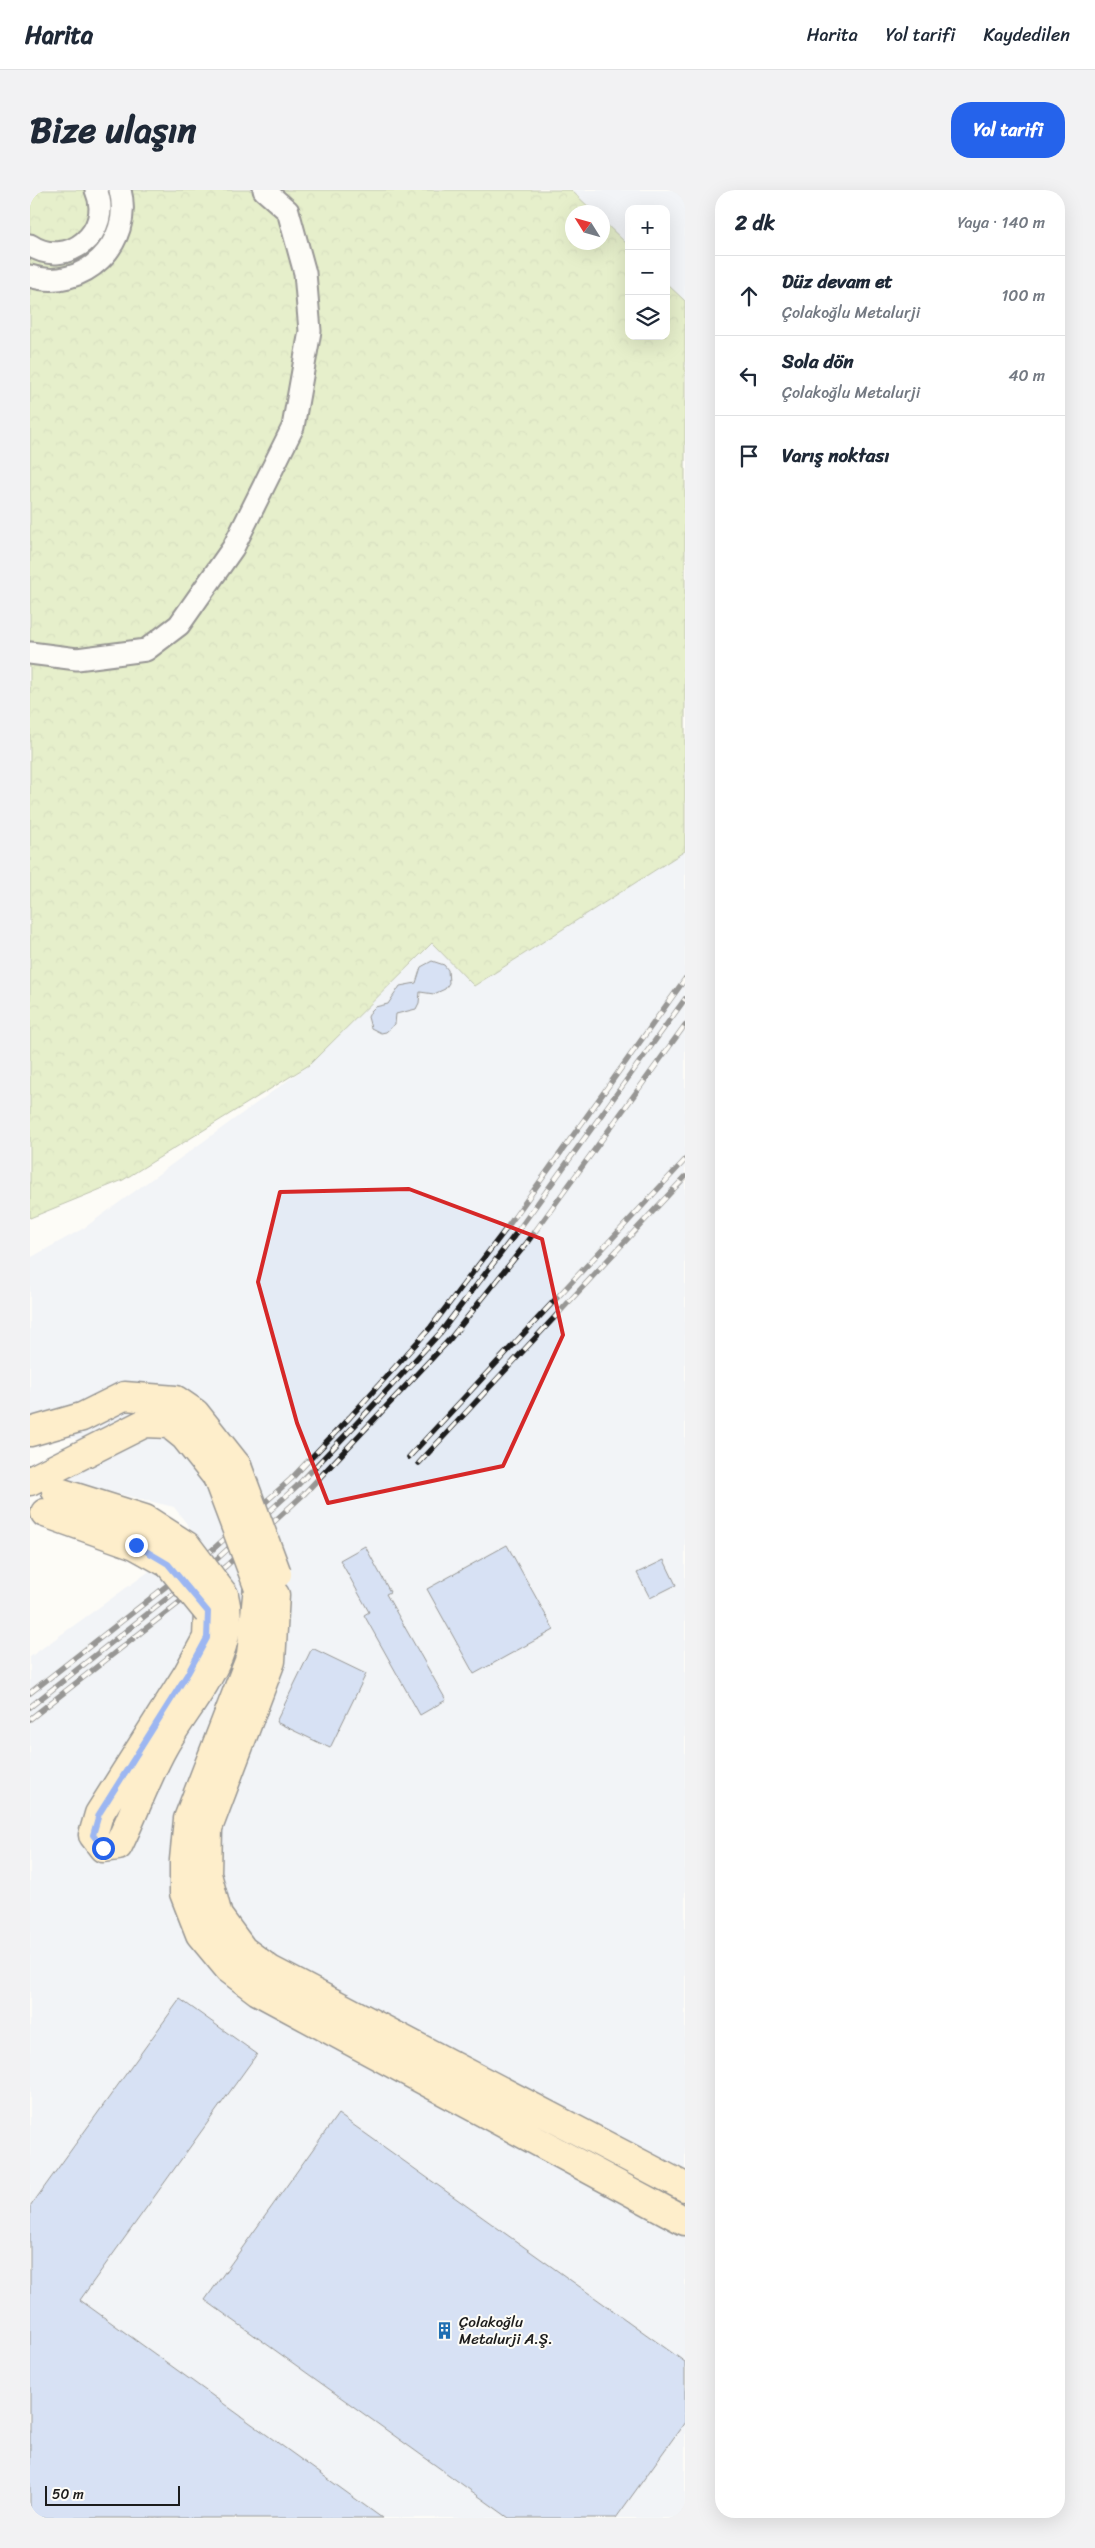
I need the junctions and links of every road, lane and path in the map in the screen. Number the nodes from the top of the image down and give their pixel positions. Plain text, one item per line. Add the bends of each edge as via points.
1 (120, 190) edge
2 (264, 190) edge
3 (99, 191) edge
4 (30, 245) edge
5 (30, 276) edge
6 (30, 654) edge
7 (30, 1432) edge
8 (227, 1472) junction
9 (30, 1481) edge
10 (50, 1502) dead end
11 (216, 1604) junction
12 (209, 1925) junction
13 (685, 2187) edge
14 (685, 2221) edge

1 - 5 street via 122,222 105,256 85,272 73,276 48,280
2 - 6 street via 288,211 304,273 310,331 293,427 233,548 180,625 146,650 77,659
3 - 4 street via 99,219 85,242 60,253 42,252
7 - 8 main road via 82,1417 124,1396 176,1400 195,1413
8 - 9 main road via 169,1424 145,1423
8 - 12 main road, bridge via 258,1586 252,1656 188,1819 184,1892
10 - 11 main road, bridge via 136,1545 178,1555
11 - 11 main road via 207,1638 99,1814 93,1835 103,1848 118,1846 163,1746 222,1650 228,1612
12 - 13 main road via 270,1970
12 - 14 main road via 229,1969 258,1990

